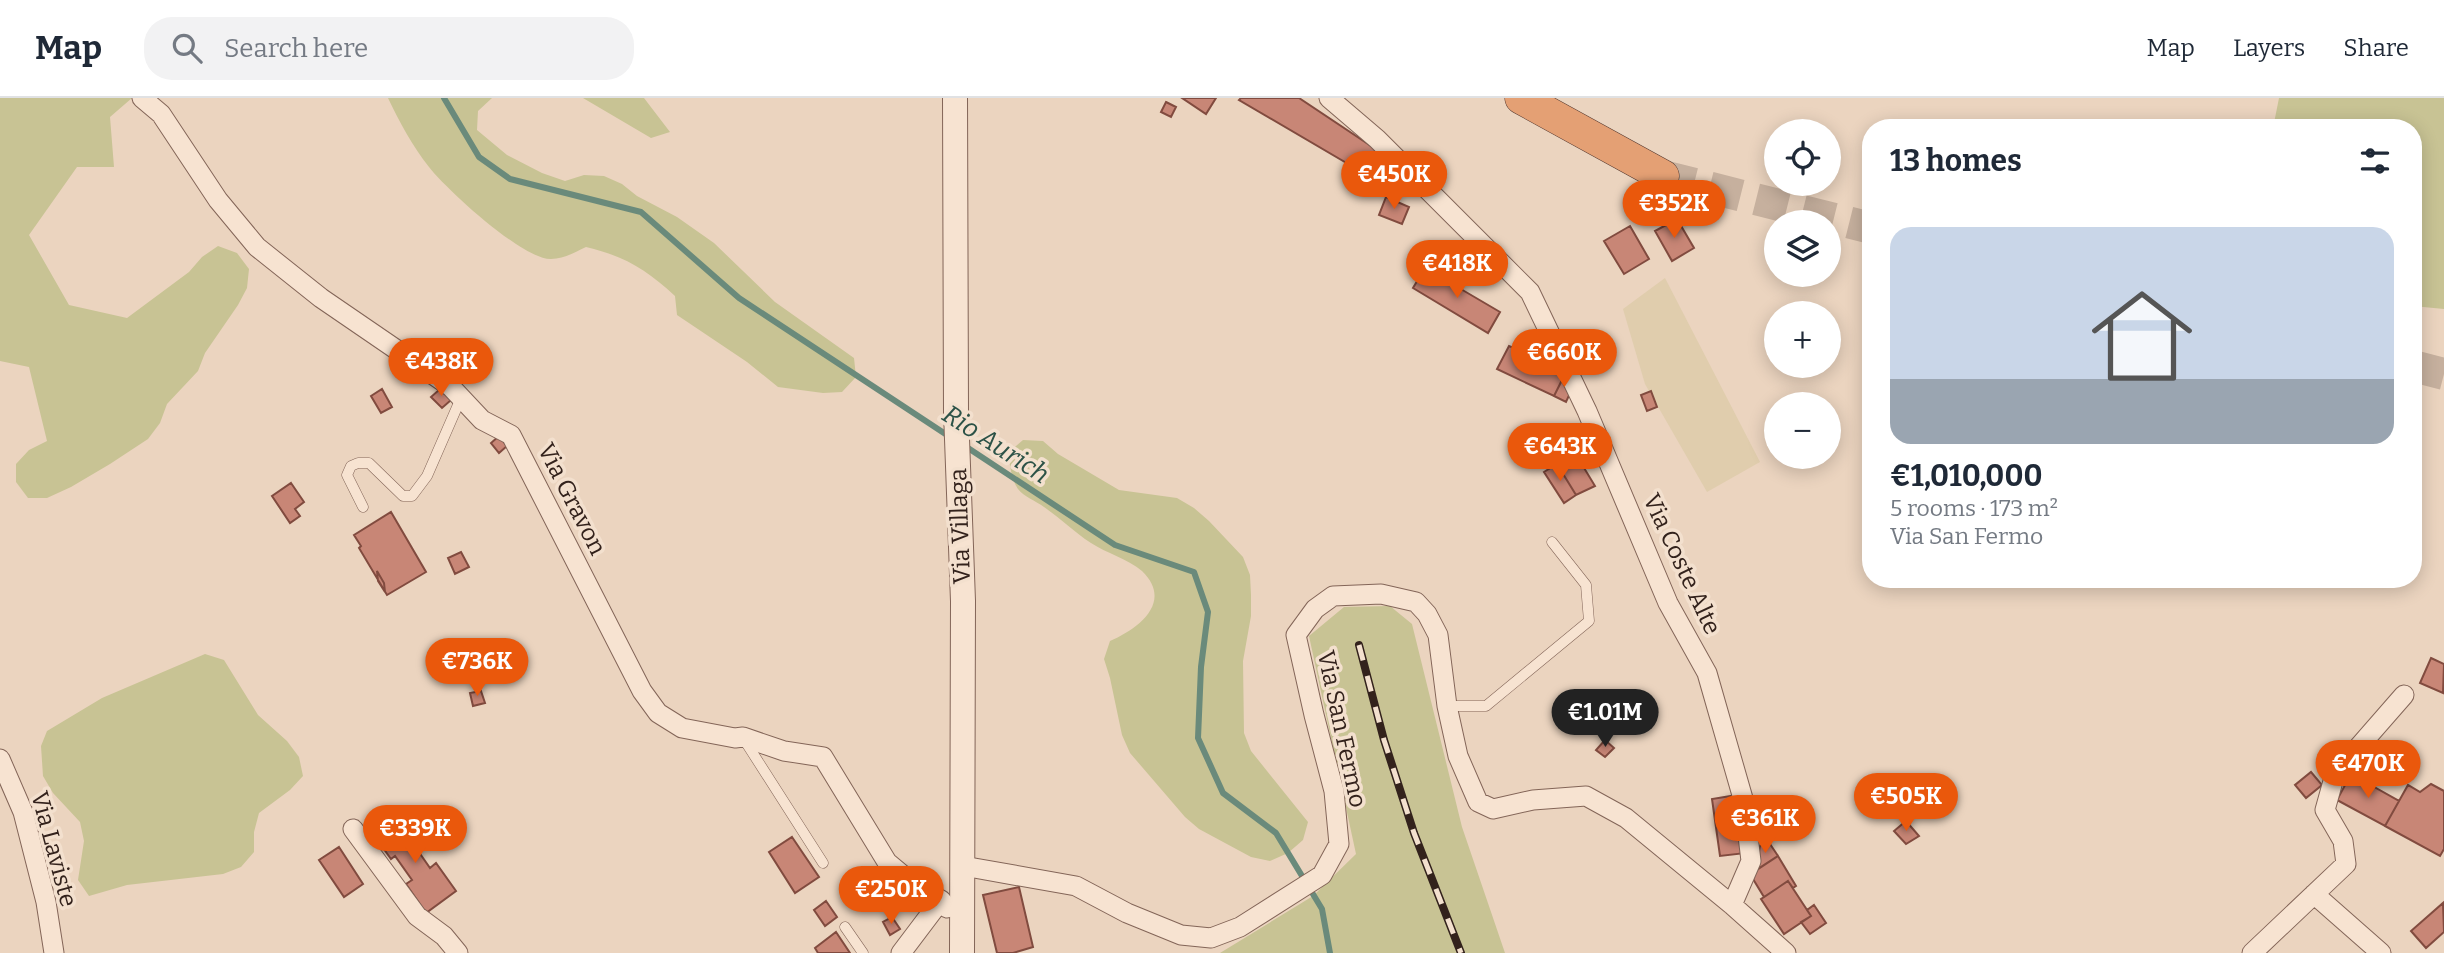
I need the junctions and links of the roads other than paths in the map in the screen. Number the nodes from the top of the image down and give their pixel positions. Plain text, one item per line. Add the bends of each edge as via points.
1 (142, 98) edge
2 (955, 98) edge
3 (1329, 98) edge
4 (1521, 98) edge
5 (1663, 176) tunnel mouth
6 (461, 398) junction
7 (363, 507) dead end
8 (1552, 542) dead end
9 (2404, 695) dead end
10 (1447, 706) junction
11 (743, 737) junction
12 (0, 759) edge
13 (353, 829) dead end
14 (823, 863) dead end
15 (963, 866) junction
16 (2314, 894) junction
17 (940, 900) junction
18 (1732, 905) junction
19 (961, 923) junction
20 (845, 927) dead end
21 (54, 953) edge
22 (458, 953) edge
23 (863, 953) edge
24 (901, 953) edge
25 (962, 953) edge
26 (1786, 953) edge
27 (2252, 953) edge
28 (2381, 953) edge

1 - 6 street, Via Gravon via 161,114 218,200 257,247
2 - 15 street, Via Villaga
3 - 18 street, Via Coste Alte via 1377,139 1530,292 1587,411 1668,603 1707,673 1744,802 1751,861
4 - 5 highway
6 - 7 lane via 427,476 412,496 403,496 369,463 351,466 347,475
6 - 11 street, Via Gravon via 482,420 511,435 642,691 658,713 682,728
8 - 10 lane via 1586,585 1589,621 1486,706
9 - 16 street via 2336,774 2325,810 2343,841 2346,864
10 - 15 street, Via San Fermo via 1438,635 1416,602 1381,594 1351,594 1333,596 1315,609 1296,635 1334,790 1339,844 1322,875 1240,927 1211,938 1181,935 1076,886
10 - 18 street, Via San Fermo via 1458,756 1478,802 1493,809 1586,796 1626,818
11 - 14 lane
11 - 17 street, Via Gravon via 783,751 823,757 887,862
12 - 21 street, Via Laviste via 23,812
13 - 22 street via 417,916
15 - 19 street, Via Villaga
16 - 27 street
16 - 28 street
17 - 19 street, Via Gravon
17 - 24 street
18 - 26 street
19 - 25 street, Via Villaga
20 - 23 lane

